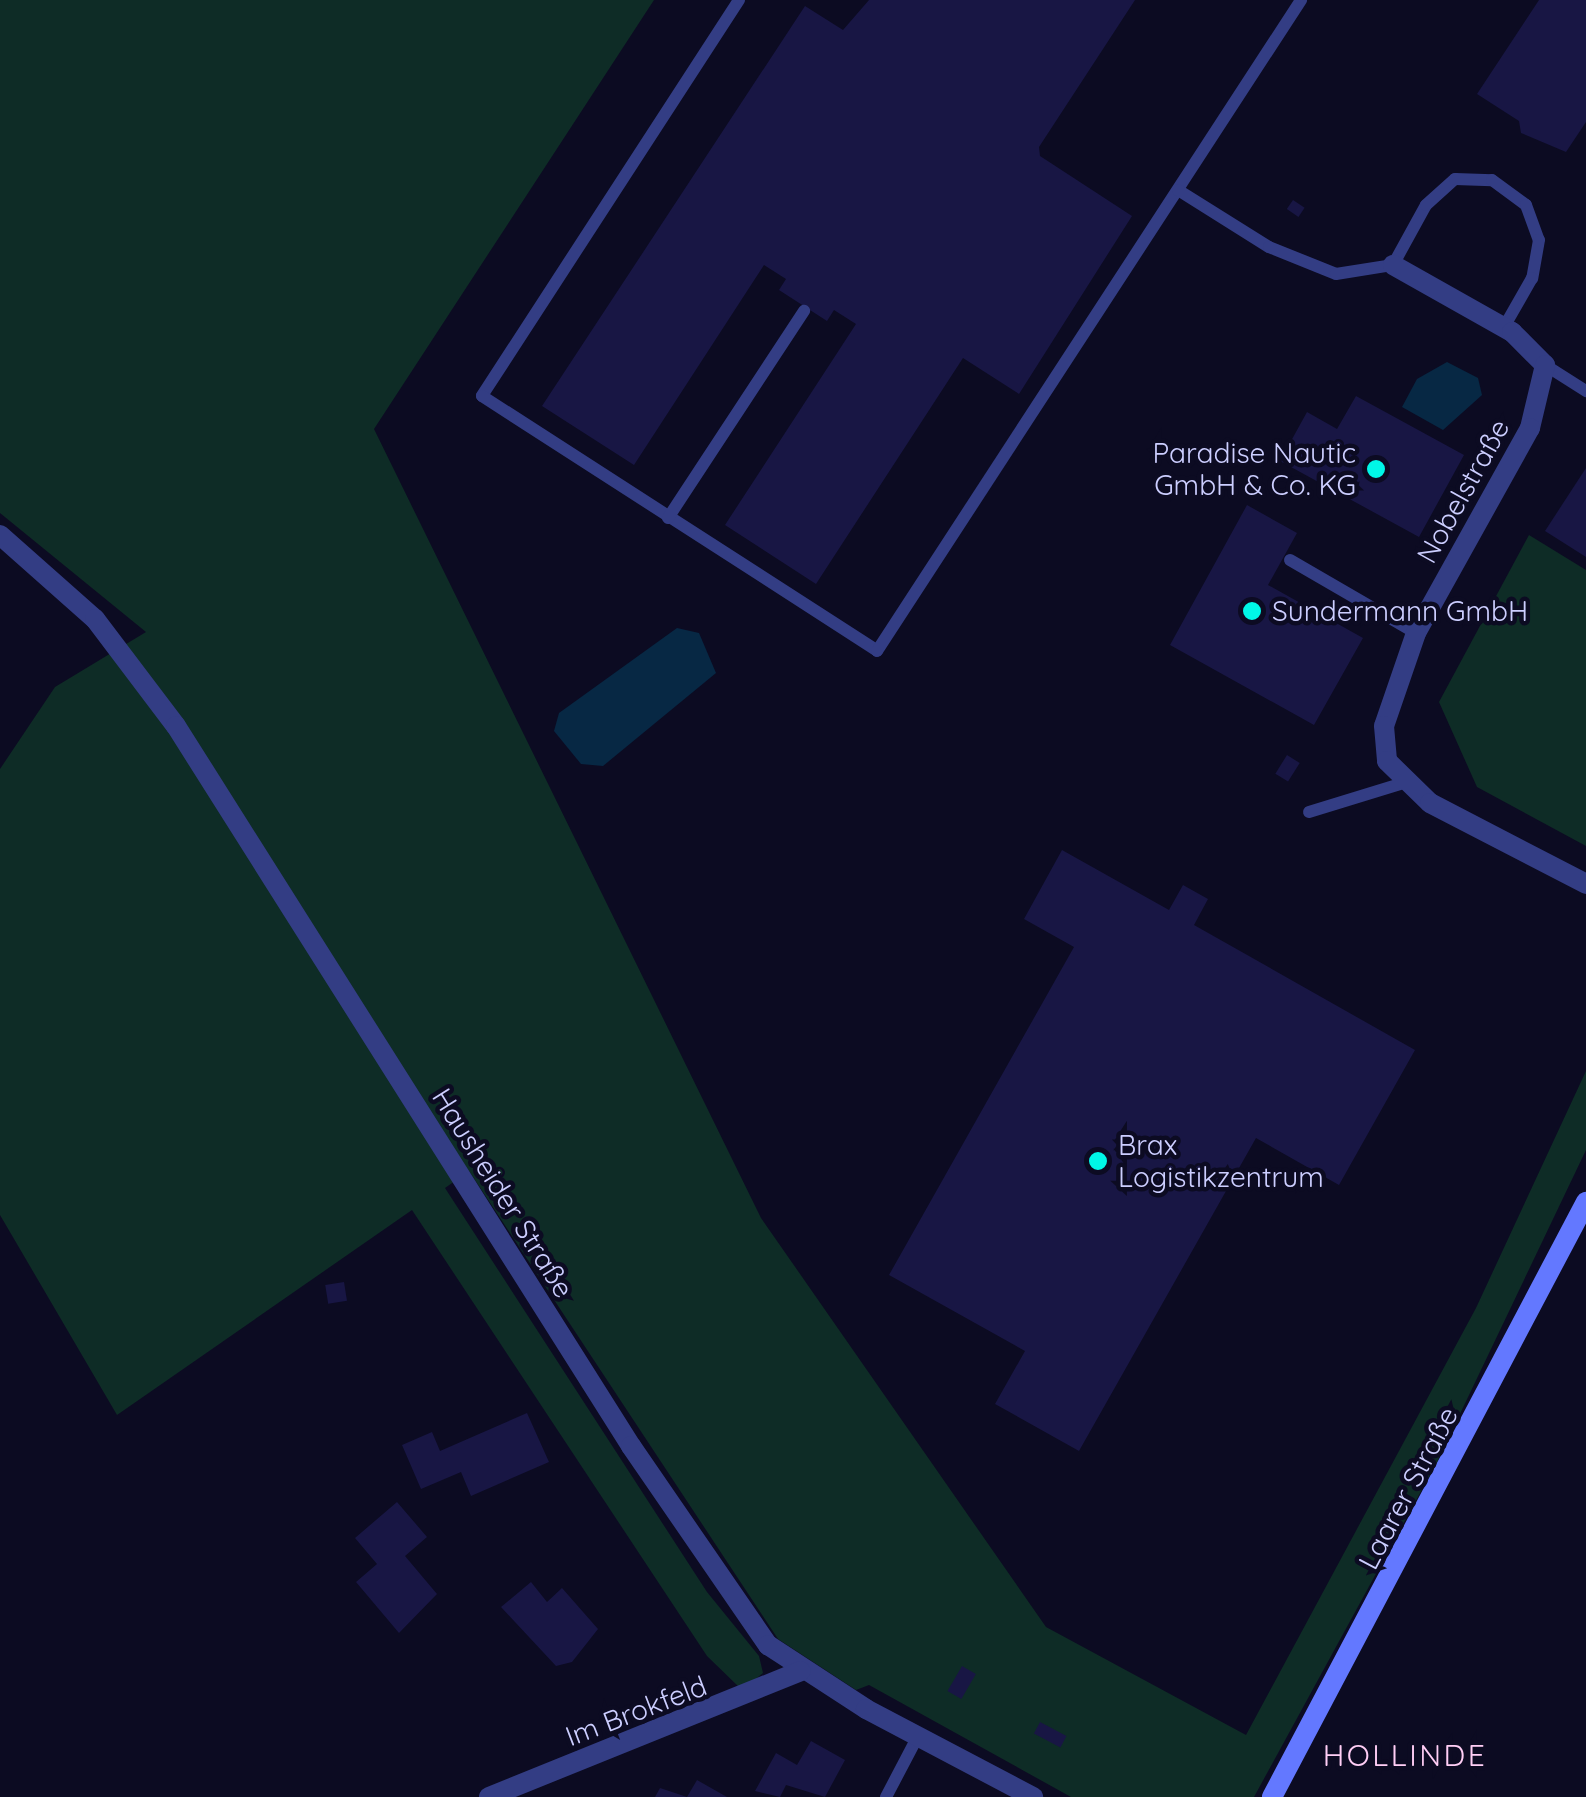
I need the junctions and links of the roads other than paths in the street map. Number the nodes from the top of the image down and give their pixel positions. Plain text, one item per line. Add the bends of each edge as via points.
1 (739, 0) edge
2 (1301, 0) edge
3 (1178, 190) junction
4 (1392, 265) junction
5 (804, 310) dead end
6 (1504, 328) junction
7 (1545, 366) junction
8 (1586, 391) edge
9 (668, 518) junction
10 (0, 536) edge
11 (1290, 560) dead end
12 (1416, 632) junction
13 (1403, 783) junction
14 (1309, 812) dead end
15 (1586, 884) edge
16 (1586, 1202) edge
17 (801, 1671) junction
18 (918, 1736) junction
19 (489, 1797) edge
20 (886, 1797) edge
21 (1033, 1797) edge
22 (1272, 1797) edge

1 - 9 lane via 482,396
2 - 3 lane
3 - 4 lane via 1269,247 1336,274
3 - 9 lane via 877,651
4 - 6 street
4 - 6 lane via 1426,205 1455,179 1492,180 1526,205 1539,240 1532,278
5 - 9 lane
6 - 7 street
7 - 8 lane
7 - 12 street, Nobelstraße via 1530,428
10 - 17 street, Hausheider Straße via 95,620 176,726 726,1594
11 - 12 lane
12 - 13 street, Nobelstraße via 1384,726 1387,761
13 - 14 lane
13 - 15 street
16 - 22 main road, Laarer Straße
17 - 18 street, Hausheider Straße
17 - 19 street, Im Brokfeld
18 - 20 lane
18 - 21 street, Hausheider Straße

